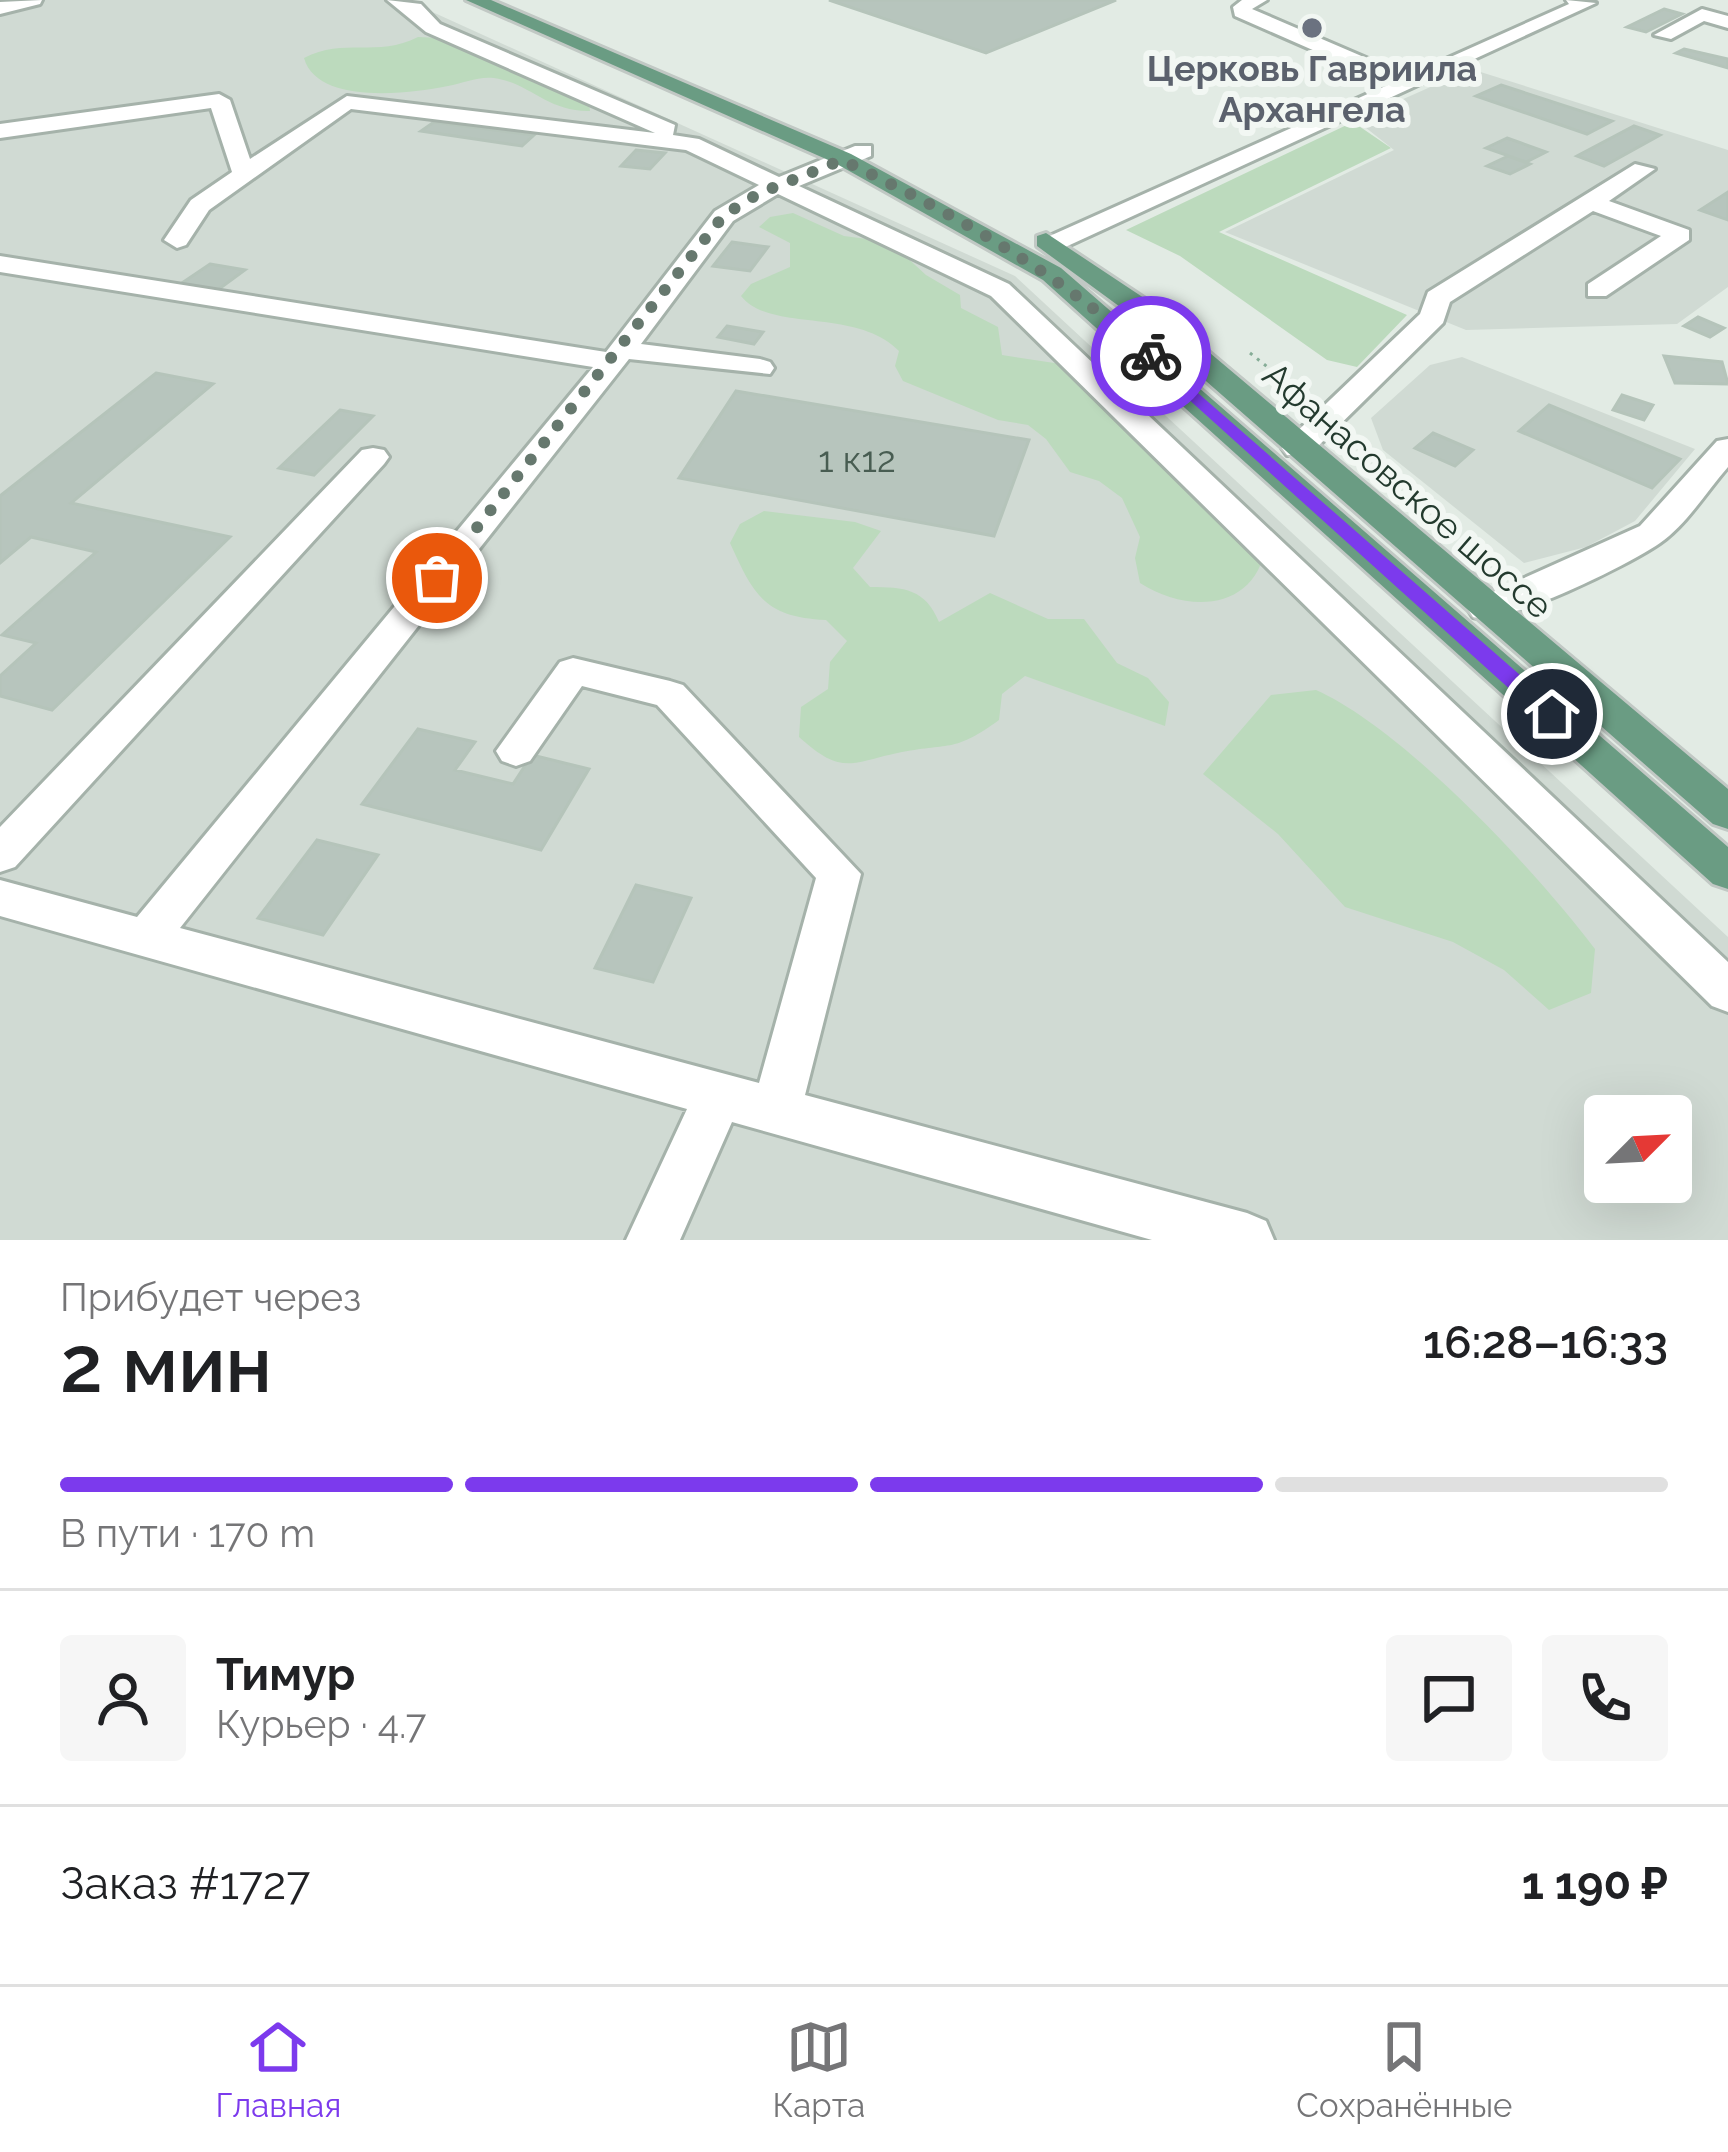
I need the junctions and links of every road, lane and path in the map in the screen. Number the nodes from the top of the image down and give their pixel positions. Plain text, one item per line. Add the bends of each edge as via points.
1 (33, 0) edge
2 (396, 0) edge
3 (475, 0) edge
4 (505, 0) edge
5 (1258, 0) edge
6 (1575, 0) edge
7 (0, 8) edge
8 (1725, 13) edge
9 (1664, 35) dead end
10 (1406, 82) junction
11 (0, 131) edge
12 (691, 144) junction
13 (852, 155) junction
14 (1643, 169) dead end
15 (244, 174) junction
16 (775, 187) junction
17 (1590, 202) junction
18 (176, 240) dead end
19 (1052, 244) junction
20 (0, 264) edge
21 (1597, 290) dead end
22 (1250, 353) dead end
23 (616, 356) junction
24 (760, 368) dead end
25 (1280, 376) dead end
26 (1298, 448) junction
27 (1728, 448) edge
28 (373, 457) dead end
29 (1486, 609) junction
30 (516, 751) dead end
31 (1728, 813) edge
32 (0, 855) edge
33 (1728, 872) edge
34 (0, 898) edge
35 (146, 938) junction
36 (1728, 992) edge
37 (718, 1097) junction
38 (776, 1113) junction
39 (653, 1240) edge
40 (1247, 1240) edge

1 - 7 street
2 - 12 street via 433,28
3 - 13 main road, Афанасовское шоссе
4 - 13 main road, Афанасовское шоссе
5 - 10 street via 1242,12
6 - 10 street via 1587,4
8 - 9 street
10 - 19 street
11 - 15 street via 219,100
12 - 15 street via 347,102
12 - 16 street
13 - 16 street
13 - 19 main road, Афанасовское шоссе
13 - 33 main road, Афанасовское шоссе via 1008,244 1081,296
14 - 17 street
15 - 18 street via 200,205
16 - 23 street via 724,215
16 - 36 street via 1000,290
17 - 21 street via 1680,235
17 - 26 street via 1438,298 1433,317
19 - 26 main road, Афанасовское шоссе via 1137,306
20 - 23 street
22 - 25 path
23 - 24 street
23 - 35 street
26 - 29 main road, Афанасовское шоссе
27 - 29 street via 1652,533
28 - 32 street
29 - 31 main road, Афанасовское шоссе
30 - 38 street via 573,671 670,694 839,874
34 - 35 street
35 - 37 street
37 - 38 street
37 - 39 street
38 - 40 street

